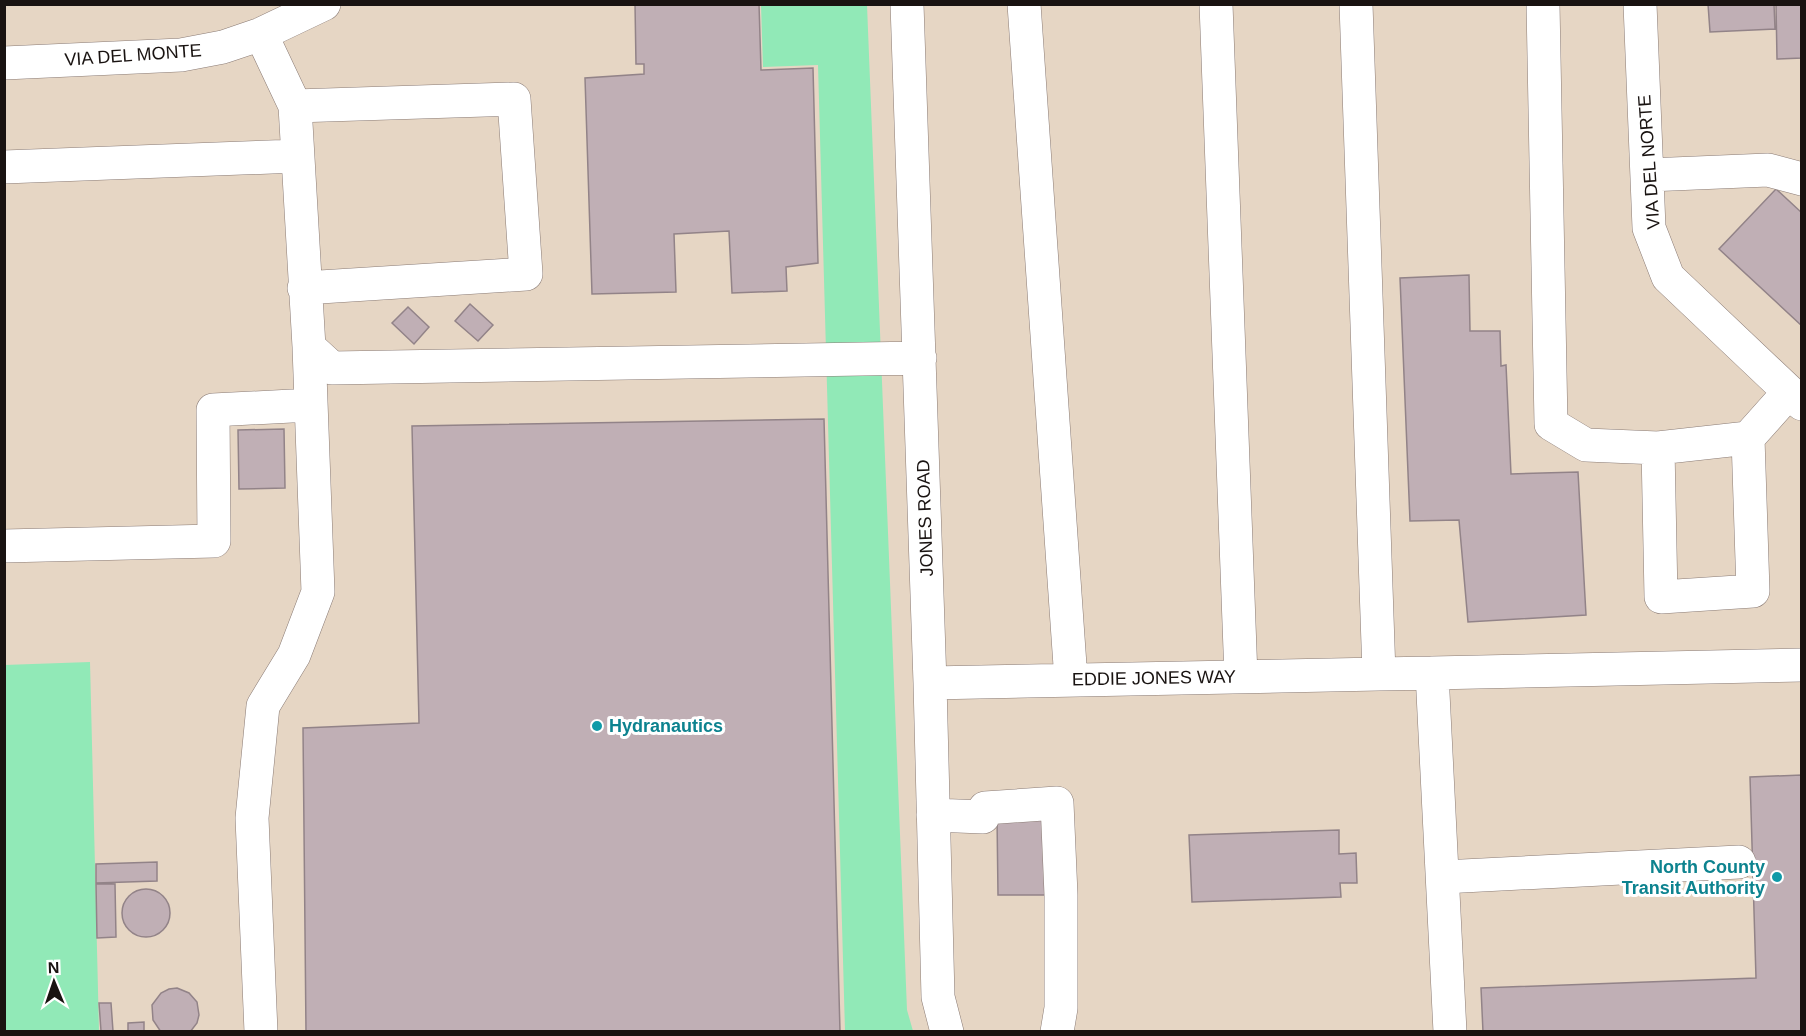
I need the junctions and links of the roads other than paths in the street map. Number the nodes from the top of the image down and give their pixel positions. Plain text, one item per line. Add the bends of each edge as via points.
1 (324, 4) edge
2 (907, 4) edge
3 (1024, 4) edge
4 (1216, 4) edge
5 (1356, 4) edge
6 (1543, 4) edge
7 (1640, 4) edge
8 (261, 34) junction
9 (4, 63) edge
10 (295, 106) junction
11 (297, 156) junction
12 (4, 167) edge
13 (1648, 175) junction
14 (1802, 179) edge
15 (304, 288) junction
16 (309, 347) junction
17 (920, 358) junction
18 (1795, 398) edge
19 (311, 405) junction
20 (1748, 438) junction
21 (1658, 448) junction
22 (4, 546) edge
23 (1802, 665) edge
24 (1432, 673) junction
25 (1379, 674) junction
26 (1241, 676) junction
27 (1071, 680) junction
28 (930, 682) junction
29 (933, 815) junction
30 (1739, 862) dead end
31 (1443, 877) junction
32 (261, 1032) edge
33 (947, 1032) edge
34 (1057, 1032) edge
35 (1450, 1032) edge

1 - 8 street, VIA DEL MONTE
2 - 17 street, JONES ROAD
3 - 27 street
4 - 26 street
5 - 25 street
6 - 21 street via 1551,424 1586,445
7 - 13 street, VIA DEL NORTE
8 - 9 street, VIA DEL MONTE via 181,55
8 - 10 street
10 - 11 street
10 - 15 street via 514,99 526,274
11 - 12 street
11 - 15 street
13 - 14 street via 1768,170
13 - 18 street, VIA DEL NORTE via 1649,228 1668,277
15 - 16 street
16 - 17 street via 332,368
16 - 19 street
17 - 28 street, JONES ROAD
18 - 20 street
19 - 22 street via 213,410 214,541
19 - 32 street via 318,591 294,655 263,706 252,818
20 - 21 street
20 - 21 street via 1753,591 1660,597
23 - 24 street, EDDIE JONES WAY
24 - 25 street, EDDIE JONES WAY
24 - 31 street
25 - 26 street, EDDIE JONES WAY
26 - 27 street, EDDIE JONES WAY
27 - 28 street, EDDIE JONES WAY
28 - 29 street, JONES ROAD
29 - 33 street, JONES ROAD via 938,997
29 - 34 street via 984,817 985,807 1057,803 1061,906 1061,1008
30 - 31 street
31 - 35 street

